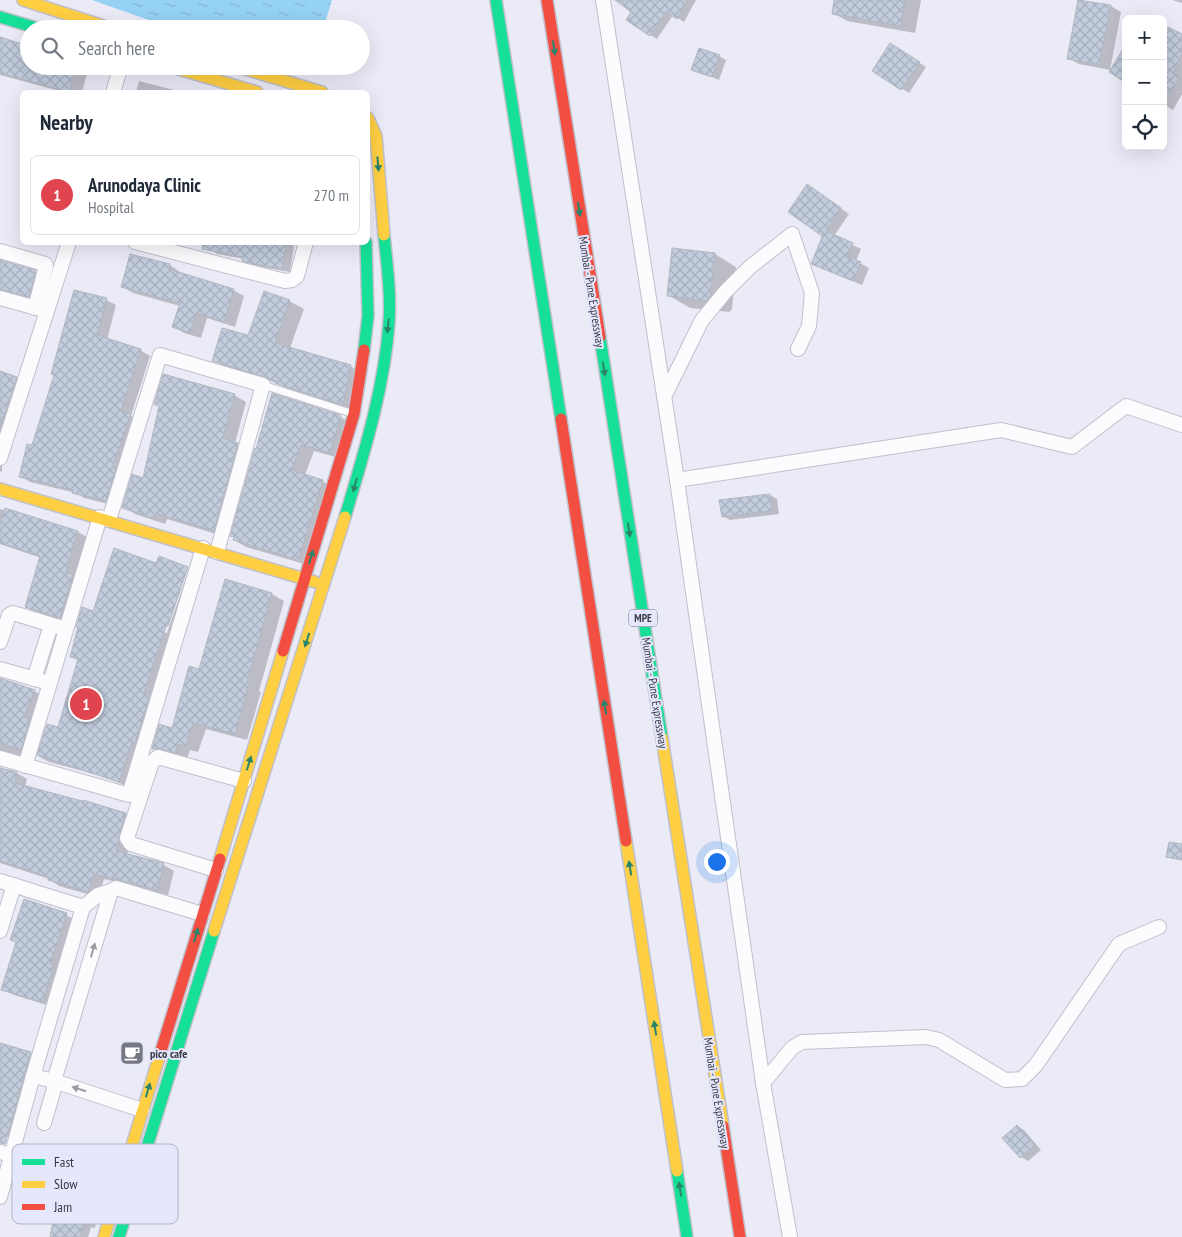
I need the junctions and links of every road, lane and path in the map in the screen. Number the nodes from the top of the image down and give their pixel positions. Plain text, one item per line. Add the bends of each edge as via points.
1 (23, 0) edge
2 (496, 0) edge
3 (547, 0) edge
4 (603, 0) edge
5 (0, 17) edge
6 (85, 20) edge
7 (20, 23) edge
8 (118, 75) edge
9 (198, 75) edge
10 (265, 75) edge
11 (113, 90) edge
12 (249, 90) edge
13 (315, 90) edge
14 (370, 122) edge
15 (68, 245) edge
16 (147, 245) edge
17 (305, 245) edge
18 (366, 245) edge
19 (0, 250) edge
20 (0, 298) edge
21 (41, 310) junction
22 (798, 348) dead end
23 (264, 386) junction
24 (664, 397) junction
25 (354, 414) junction
26 (1182, 425) edge
27 (0, 458) edge
28 (677, 480) junction
29 (0, 489) edge
30 (105, 519) junction
31 (203, 548) junction
32 (217, 552) junction
33 (305, 579) junction
34 (325, 585) junction
35 (51, 625) junction
36 (66, 629) junction
37 (0, 642) edge
38 (0, 669) edge
39 (34, 679) junction
40 (50, 684) junction
41 (0, 758) edge
42 (25, 766) junction
43 (244, 781) junction
44 (216, 870) junction
45 (0, 881) edge
46 (14, 885) junction
47 (110, 891) junction
48 (83, 907) junction
49 (3, 909) edge
50 (202, 914) junction
51 (1159, 927) dead end
52 (0, 932) edge
53 (33, 1076) junction
54 (54, 1082) junction
55 (763, 1083) junction
56 (142, 1110) junction
57 (44, 1124) dead end
58 (131, 1144) edge
59 (148, 1144) edge
60 (5, 1154) edge
61 (0, 1197) edge
62 (108, 1224) edge
63 (123, 1224) edge
64 (104, 1237) edge
65 (119, 1237) edge
66 (687, 1237) edge
67 (740, 1237) edge
68 (790, 1237) edge

1 - 6 main road
66 -> 2 main road
3 -> 67 main road, Mumbai - Pune Expressway / MPE
4 - 24 street
5 - 7 main road
8 - 11 street
9 - 12 main road
10 - 13 main road
14 -> 34 main road via 376,136 389,280 389,322 382,380 369,436
15 - 21 street
16 - 17 street via 285,281 297,276
18 - 25 main road via 368,316
19 - 21 street via 45,264
20 - 21 street
21 - 27 street
22 - 24 street via 809,326 812,293 792,234 750,268 702,320
23 - 25 lane
23 - 30 street via 160,355
23 - 32 street
24 - 28 street
33 -> 25 main road
26 - 28 street via 1126,406 1072,447 1001,430
28 - 55 street
29 - 30 main road
30 - 31 main road
30 - 36 street
31 - 32 main road
31 - 42 street via 128,795
32 - 33 main road
33 - 34 main road
43 -> 33 main road
34 -> 59 main road
35 - 36 street
35 - 37 street via 13,613 8,615
35 - 39 street
36 - 40 street
38 - 39 street
39 - 40 street
40 - 42 street
41 - 42 street
43 - 44 main road
43 - 44 street via 158,757 152,762 128,838 131,844
44 - 50 main road
45 - 46 street
46 - 48 street
46 - 49 street
47 - 48 street via 98,895
47 - 50 street via 116,888
54 -> 47 street
48 - 53 street
49 - 52 street
56 -> 50 main road
51 - 55 street via 1119,944 1036,1065 1022,1079 1005,1080 939,1040 926,1038 802,1042 792,1048
53 - 54 street
53 - 60 street
56 -> 54 street
54 - 57 street
55 - 68 street
56 - 58 main road
60 - 61 street
62 - 64 main road
63 - 65 main road

